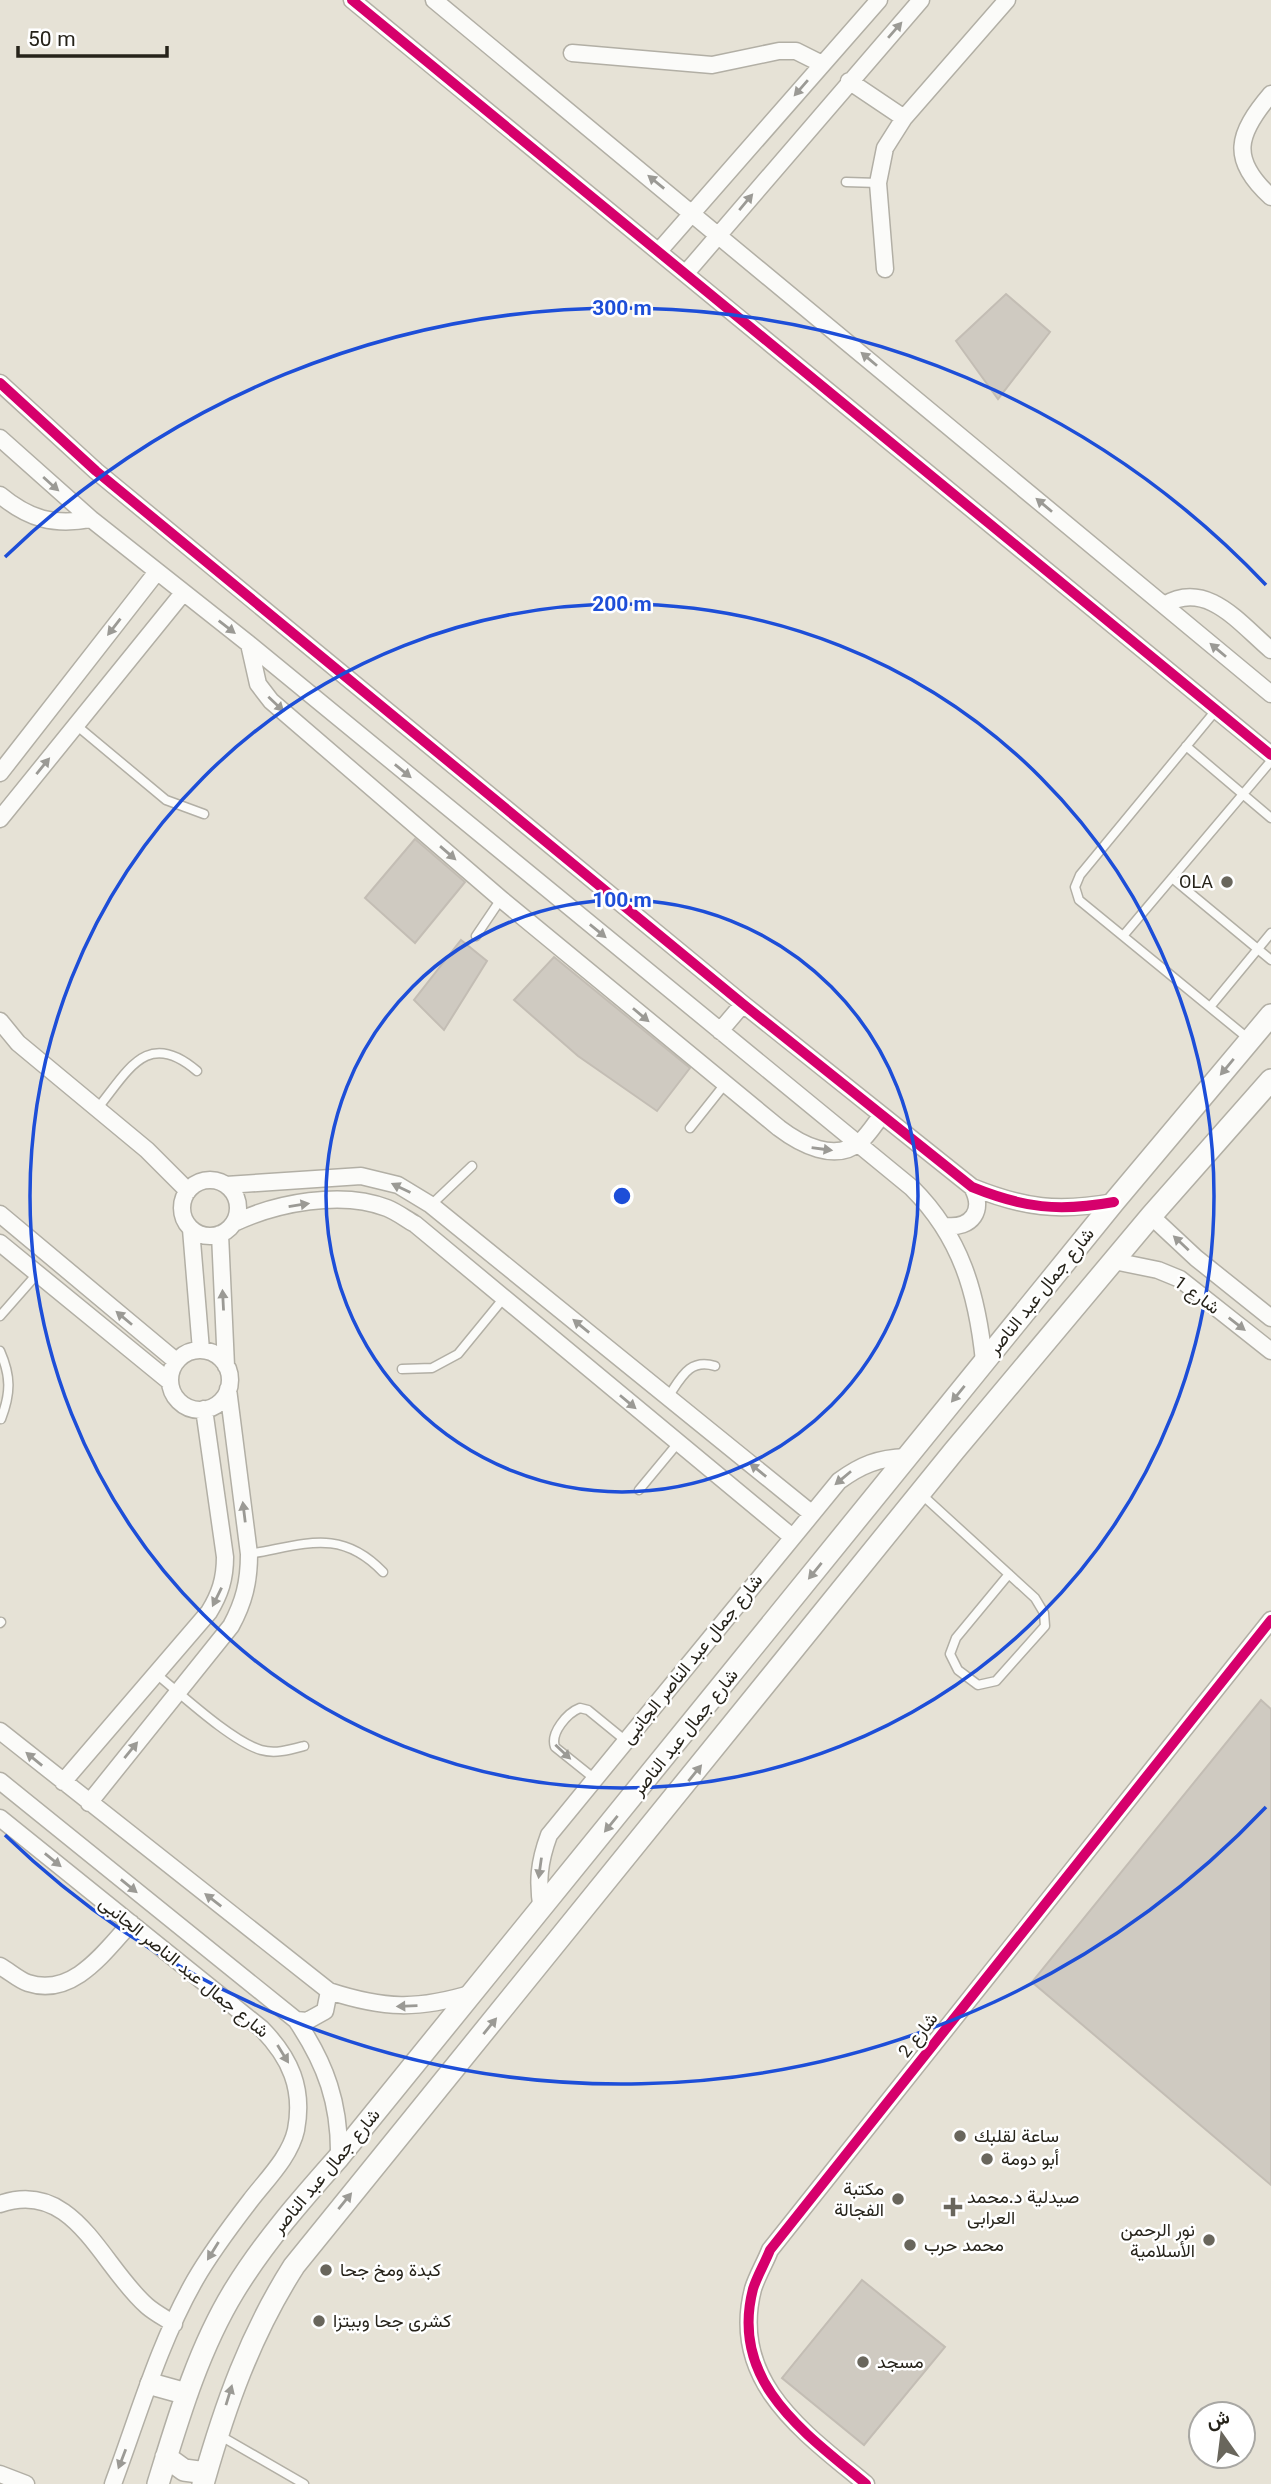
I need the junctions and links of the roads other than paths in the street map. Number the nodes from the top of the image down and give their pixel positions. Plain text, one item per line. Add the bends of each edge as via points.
1 (352, 0) edge
2 (434, 0) edge
3 (878, 0) edge
4 (921, 0) edge
5 (1007, 0) edge
6 (572, 53) dead end
7 (822, 64) junction
8 (849, 82) junction
9 (1271, 94) edge
10 (777, 115) junction
11 (904, 118) junction
12 (800, 137) junction
13 (846, 183) dead end
14 (878, 183) junction
15 (1271, 197) edge
16 (693, 213) junction
17 (719, 234) junction
18 (659, 251) junction
19 (885, 269) dead end
20 (686, 273) junction
21 (0, 383) edge
22 (0, 438) edge
23 (0, 495) edge
24 (91, 519) junction
25 (156, 573) junction
26 (183, 593) junction
27 (1164, 605) junction
28 (249, 644) junction
29 (1271, 650) edge
30 (1271, 694) edge
31 (61, 695) junction
32 (1217, 709) junction
33 (81, 719) junction
34 (1186, 746) junction
35 (1271, 755) edge
36 (1271, 761) edge
37 (0, 773) edge
38 (1243, 794) junction
39 (204, 814) dead end
40 (1271, 818) edge
41 (0, 819) edge
42 (1172, 878) junction
43 (501, 899) junction
44 (1271, 933) edge
45 (476, 936) dead end
46 (1123, 936) junction
47 (1258, 949) junction
48 (1271, 960) edge
49 (743, 1004) junction
50 (1210, 1007) junction
51 (1271, 1015) edge
52 (0, 1021) edge
53 (720, 1031) junction
54 (1250, 1040) junction
55 (197, 1071) dead end
56 (1271, 1080) edge
57 (725, 1084) junction
58 (97, 1109) junction
59 (881, 1116) junction
60 (690, 1128) dead end
61 (859, 1143) junction
62 (472, 1166) dead end
63 (226, 1185) junction
64 (972, 1187) junction
65 (188, 1191) junction
66 (1114, 1202) junction
67 (431, 1205) junction
68 (0, 1214) edge
69 (1151, 1216) junction
70 (234, 1223) junction
71 (945, 1226) junction
72 (191, 1230) junction
73 (220, 1234) junction
74 (0, 1243) edge
75 (1114, 1261) junction
76 (37, 1274) junction
77 (503, 1298) junction
78 (0, 1316) edge
79 (1271, 1318) edge
80 (605, 1346) junction
81 (201, 1350) junction
82 (0, 1351) edge
83 (1271, 1351) edge
84 (984, 1361) junction
85 (176, 1362) junction
86 (226, 1366) junction
87 (715, 1366) dead end
88 (586, 1367) junction
89 (402, 1369) dead end
90 (170, 1382) junction
91 (228, 1389) junction
92 (668, 1396) junction
93 (204, 1409) junction
94 (1, 1419) edge
95 (678, 1443) junction
96 (906, 1457) junction
97 (639, 1490) dead end
98 (920, 1493) junction
99 (811, 1513) junction
100 (791, 1536) junction
101 (249, 1554) junction
102 (383, 1573) dead end
103 (1009, 1574) junction
104 (1271, 1620) edge
105 (155, 1673) junction
106 (178, 1692) junction
107 (0, 1731) edge
108 (626, 1741) junction
109 (303, 1746) dead end
110 (595, 1779) junction
111 (0, 1781) edge
112 (63, 1782) junction
113 (89, 1803) junction
114 (0, 1818) edge
115 (542, 1910) junction
116 (131, 1923) junction
117 (0, 1966) edge
118 (329, 1991) junction
119 (473, 1993) junction
120 (296, 2020) junction
121 (340, 2157) junction
122 (0, 2204) edge
123 (174, 2324) junction
124 (151, 2384) junction
125 (187, 2393) junction
126 (218, 2435) junction
127 (166, 2457) junction
128 (0, 2474) edge
129 (204, 2478) edge
130 (26, 2484) edge
131 (113, 2484) edge
132 (158, 2484) edge
133 (304, 2484) edge
134 (866, 2484) edge

1 - 18 street
16 -> 2 street
3 - 7 street
8 -> 4 street
5 - 11 street
6 - 7 street via 712,65 796,51
7 -> 10 street
8 - 11 street
8 - 12 street
9 - 15 street via 1244,128 1242,156 1254,182
10 - 12 street
10 - 16 street
11 - 14 street via 885,148
17 -> 12 street
13 - 14 lane
14 - 19 street
16 - 17 street
16 - 18 street
17 - 20 street
27 -> 17 street
18 - 20 street
20 - 32 street
21 - 49 street via 96,471
22 -> 24 street
23 - 24 street via 42,521 67,524
24 - 25 street
25 - 26 street
25 -> 31 street
26 -> 28 street
26 - 33 street
27 - 29 street via 1184,596 1213,601
30 -> 27 street
28 -> 43 street via 258,684 271,701
28 -> 53 street
31 - 33 street
31 - 37 street
32 - 34 lane
32 - 35 street
33 - 39 lane via 166,800
41 -> 33 street
34 - 38 lane
34 - 46 lane via 1076,881 1079,900
36 - 38 lane
38 - 40 lane
38 - 42 lane
42 - 46 lane
42 - 47 lane
43 - 45 lane
43 -> 57 street
44 - 47 lane
46 - 50 lane
47 - 48 lane
47 - 50 lane
49 - 53 street
49 - 59 street
50 - 54 lane
51 - 54 main road, شارع جمال عبد الناصر
52 - 58 street via 18,1043
53 - 61 street
54 -> 66 main road, شارع جمال عبد الناصر
55 - 58 lane via 181,1058 161,1052 141,1056
56 - 69 main road, شارع جمال عبد الناصر
57 - 60 lane
57 -> 61 street via 802,1146 831,1151
58 - 65 street
59 - 61 street
59 - 64 street
61 - 71 street via 912,1188
62 - 67 lane
63 - 65 street via 210,1180
67 -> 63 street via 398,1185 361,1176
63 - 70 street via 237,1203
64 - 66 street via 1042,1208 1078,1209
64 - 71 street via 979,1198 978,1211 970,1222
65 - 72 street via 182,1211
66 - 84 main road, شارع جمال عبد الناصر
80 -> 67 street
85 -> 68 street
69 - 75 main road, شارع جمال عبد الناصر
79 -> 69 street, شارع 1
70 - 73 street
70 -> 77 street via 264,1211 325,1201 357,1200 388,1208 415,1224
71 - 84 street via 973,1290
72 - 73 street
72 - 81 street
86 -> 73 street
74 - 76 street
75 -> 83 street, شارع 1 via 1180,1279
75 - 98 main road, شارع جمال عبد الناصر
76 - 78 lane
76 - 90 street
77 - 88 street
77 - 89 lane via 458,1354 432,1368
80 - 88 street
80 - 92 street
81 - 85 street
81 - 86 street via 216,1355
82 - 94 lane via 9,1374 9,1397
84 -> 96 main road, شارع جمال عبد الناصر
85 - 90 street
86 - 91 street
87 - 92 lane via 702,1362 691,1366
88 -> 95 street
90 - 93 street via 178,1400
91 - 93 street via 219,1403
101 -> 91 street
99 -> 92 street
93 -> 105 street via 225,1577 209,1612
95 - 97 lane
95 - 100 street
96 -> 99 street, شارع جمال عبد الناصر الجانبى via 858,1466
96 -> 115 main road, شارع جمال عبد الناصر
98 - 103 lane
126 -> 98 main road, شارع جمال عبد الناصر via 250,2343 301,2258
99 - 100 street, شارع جمال عبد الناصر الجانبى
100 - 108 street, شارع جمال عبد الناصر الجانبى
101 - 102 lane via 317,1542 342,1544 365,1554
101 - 106 street via 249,1579 231,1626
103 - 103 lane via 1035,1598 1045,1626 996,1681 978,1685 958,1670 950,1654 956,1638
104 - 134 street, شارع 2 via 770,2250 753,2290 749,2327 756,2364 769,2394 794,2425
105 - 106 lane
105 - 112 street
106 - 109 lane via 242,1741 261,1750 283,1752
113 -> 106 street
112 -> 107 street
108 - 110 street, شارع جمال عبد الناصر الجانبى
108 -> 110 lane via 588,1710 573,1711 553,1741
110 -> 115 street, شارع جمال عبد الناصر الجانبى via 549,1835 537,1885
111 -> 120 street
112 - 113 street
118 -> 113 street
114 -> 116 street, شارع جمال عبد الناصر الجانبى
115 - 119 main road, شارع جمال عبد الناصر
116 - 117 street via 71,1980 50,1985 28,1983
116 -> 123 street, شارع جمال عبد الناصر الجانبى via 282,2050 295,2076 299,2104 295,2133 282,2159 218,2244
119 -> 118 street via 438,2004 401,2007 364,2003
118 - 120 street via 325,2011 317,2018
119 - 121 main road, شارع جمال عبد الناصر
120 - 121 street via 324,2065 334,2095
121 - 125 main road, شارع جمال عبد الناصر via 284,2218 233,2292
122 - 123 street via 18,2198 42,2200 67,2213 147,2306
123 - 124 street, شارع جمال عبد الناصر الجانبى
124 - 125 main road
124 -> 131 street, شارع جمال عبد الناصر الجانبى
125 - 127 main road, شارع جمال عبد الناصر
126 - 129 main road, شارع جمال عبد الناصر
126 - 133 lane
127 - 129 main road
127 - 132 main road, شارع جمال عبد الناصر
128 - 130 street

